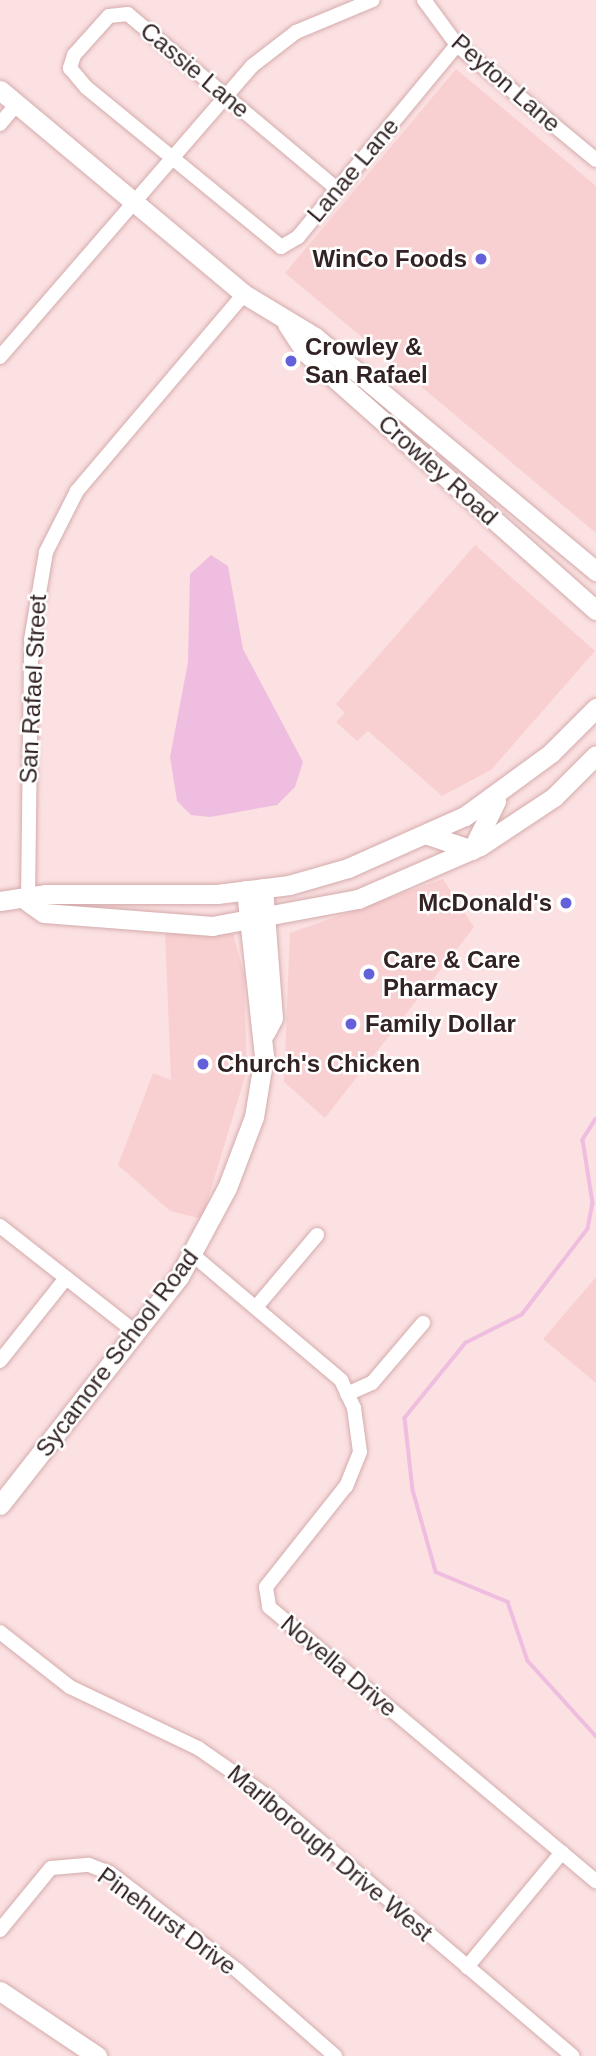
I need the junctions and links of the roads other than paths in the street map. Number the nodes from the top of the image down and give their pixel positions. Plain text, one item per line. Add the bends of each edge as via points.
1 (373, 0) edge
2 (424, 0) edge
3 (457, 45) junction
4 (0, 90) edge
5 (226, 96) junction
6 (17, 104) junction
7 (0, 124) edge
8 (172, 160) junction
9 (596, 160) edge
10 (337, 189) junction
11 (132, 201) junction
12 (244, 294) junction
13 (286, 324) junction
14 (0, 357) edge
15 (331, 375) junction
16 (441, 442) junction
17 (596, 571) edge
18 (596, 610) edge
19 (596, 708) edge
20 (596, 755) edge
21 (507, 789) junction
22 (427, 835) junction
23 (472, 850) junction
24 (254, 889) junction
25 (0, 901) edge
26 (29, 902) junction
27 (258, 922) junction
28 (0, 1226) edge
29 (317, 1235) dead end
30 (193, 1255) junction
31 (66, 1278) junction
32 (257, 1306) junction
33 (423, 1323) dead end
34 (135, 1332) junction
35 (0, 1362) edge
36 (347, 1394) junction
37 (0, 1505) edge
38 (0, 1632) edge
39 (562, 1852) junction
40 (596, 1881) edge
41 (0, 1930) edge
42 (467, 1967) junction
43 (0, 1991) edge
44 (97, 2056) edge
45 (335, 2056) edge
46 (572, 2056) edge

1 - 5 street via 274,45
2 - 3 street, Peyton Lane
3 - 9 street, Peyton Lane
3 - 10 street, Lanae Lane
4 - 6 main road, Crowley Road
5 - 8 street
5 - 8 street, Cassie Lane via 128,14 109,16 81,46 73,73
5 - 10 street, Cassie Lane
6 - 7 street
6 - 11 main road, Crowley Road
8 - 10 street, Lanae Lane via 281,247 298,237
8 - 11 street
11 - 12 main road, Crowley Road
11 - 14 street
12 - 13 main road, Crowley Road
12 - 26 street, San Rafael Street via 77,491 46,552 31,640
13 - 15 main road, Crowley Road
13 - 16 main road, Crowley Road via 315,337
15 - 16 main road via 356,385 420,437
15 - 18 main road, Crowley Road
16 - 17 main road, Crowley Road
19 - 21 main road
20 - 23 main road via 554,797
21 - 22 main road
21 - 23 main road via 478,828
22 - 23 main road
22 - 24 main road via 348,868
23 - 27 main road via 371,895
24 - 26 main road via 46,894
24 - 27 main road, Sycamore School Road
25 - 26 main road
26 - 27 main road via 57,915 171,925
27 - 30 main road, Sycamore School Road via 265,1033 254,1116
28 - 31 street
29 - 32 street
30 - 32 street, Novella Drive
30 - 34 main road, Sycamore School Road
31 - 34 street
31 - 35 street
32 - 36 street, Novella Drive via 341,1380
33 - 36 street via 372,1383
34 - 37 main road, Sycamore School Road
36 - 39 street, Novella Drive via 360,1452 346,1486 266,1587 270,1607
38 - 42 street, Marlborough Drive West via 70,1687 198,1748 247,1781
39 - 40 street, Novella Drive
39 - 42 street
41 - 45 street, Pinehurst Drive via 51,1868 89,1865 110,1873 238,1971
42 - 46 street, Marlborough Drive West
43 - 44 main road

